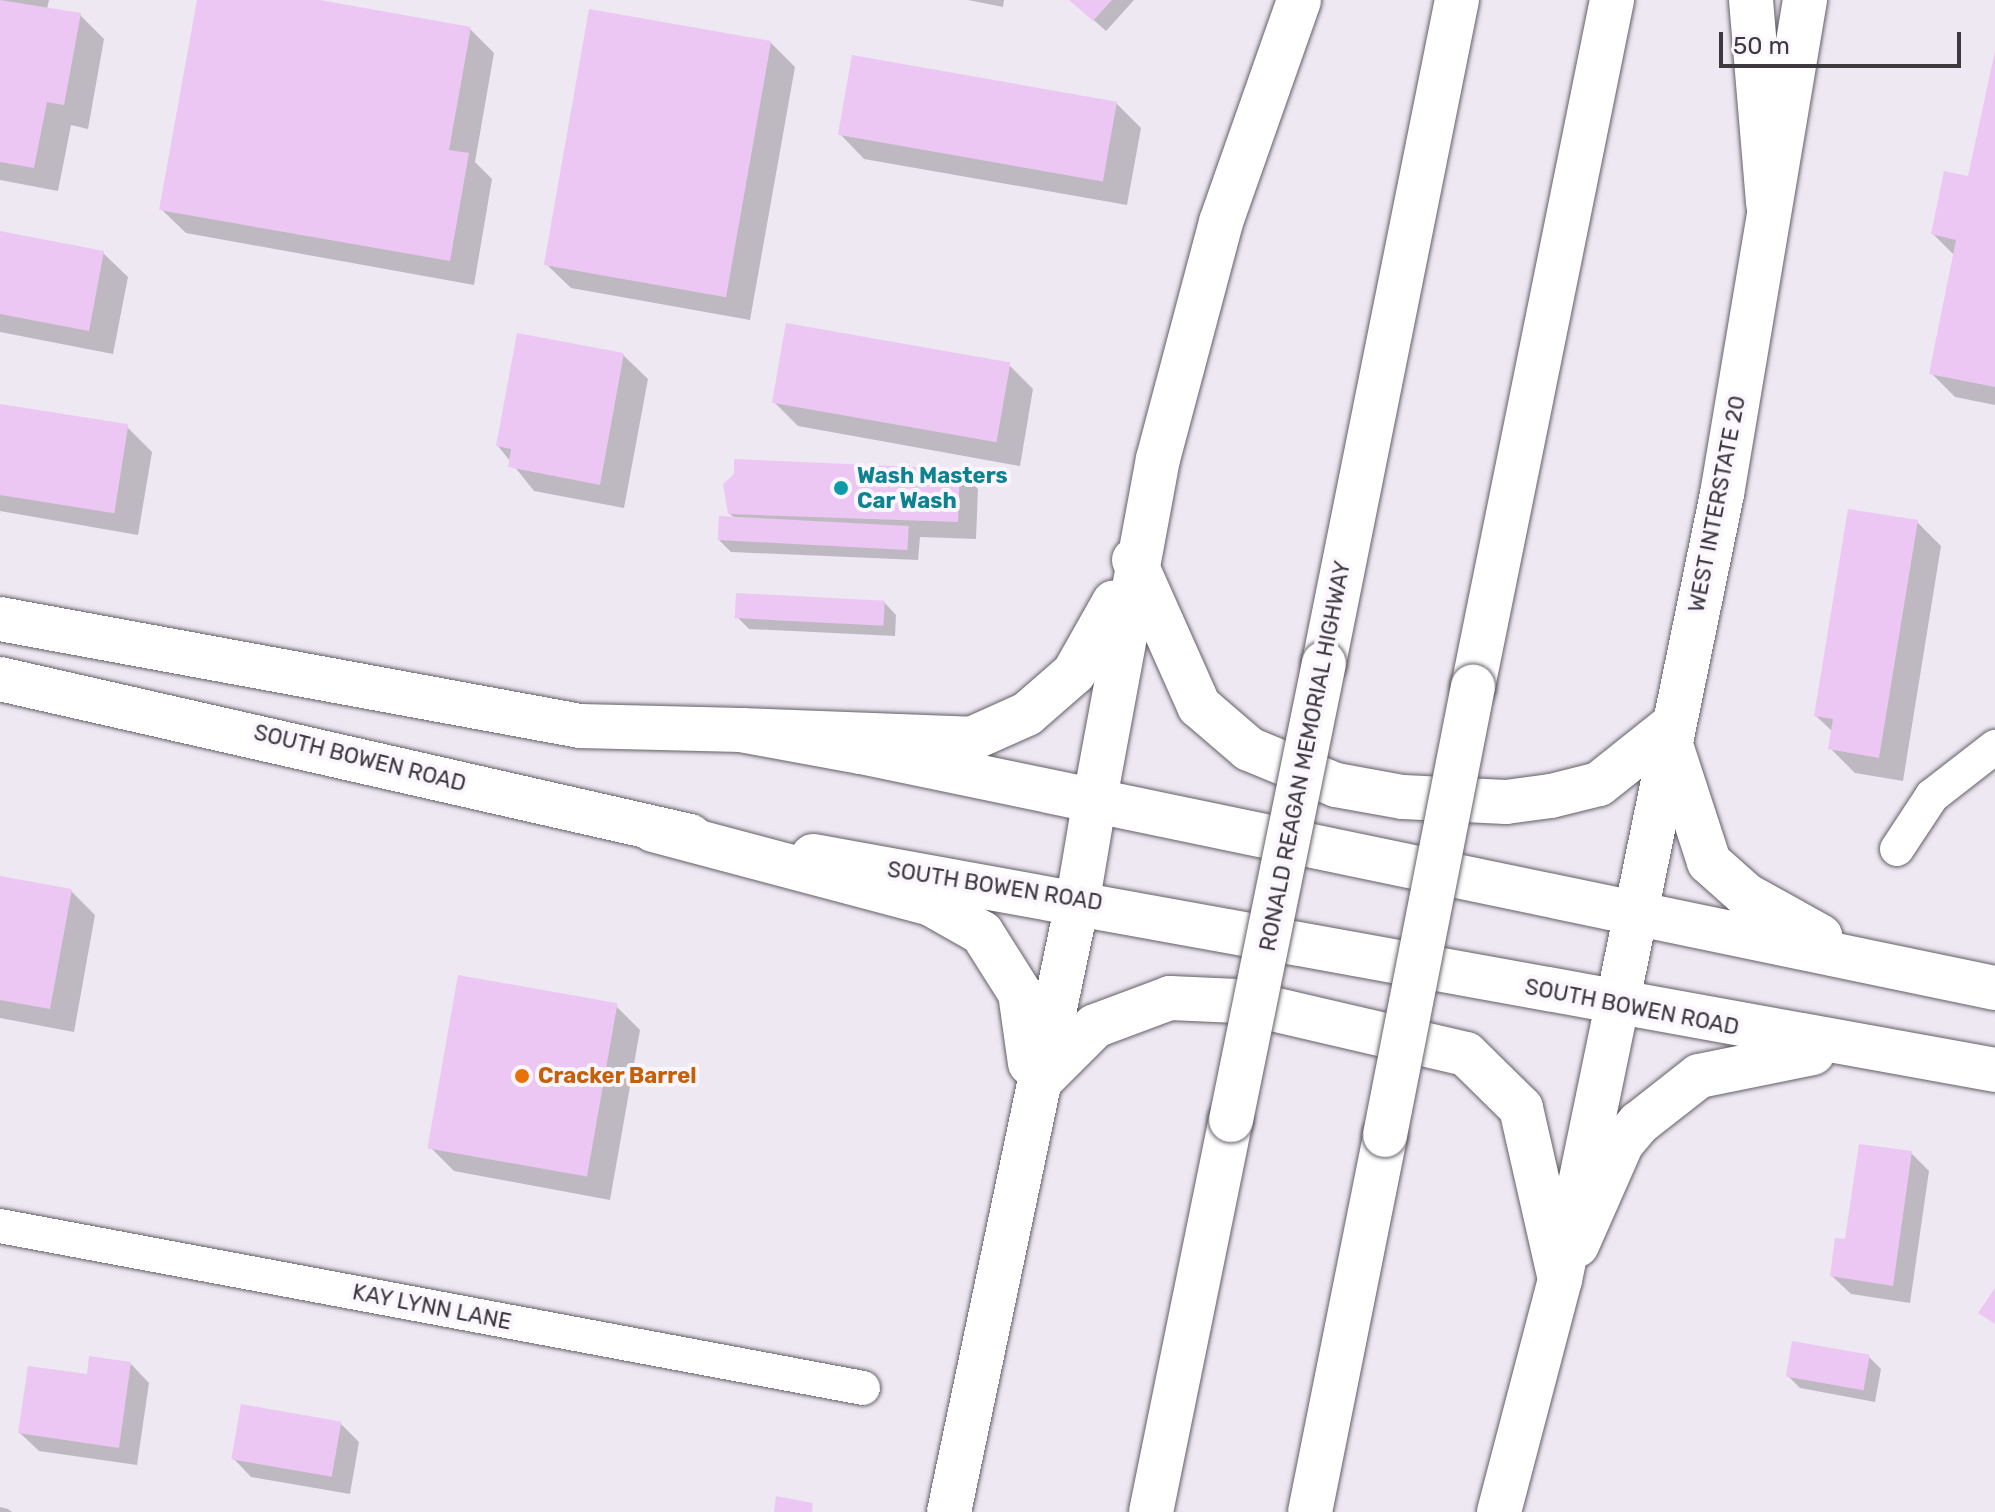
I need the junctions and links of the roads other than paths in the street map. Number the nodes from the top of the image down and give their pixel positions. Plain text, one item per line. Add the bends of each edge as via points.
1 (1299, 0) edge
2 (1457, 0) edge
3 (1612, 0) edge
4 (1751, 0) edge
5 (1805, 0) edge
6 (1768, 204) junction
7 (1134, 560) junction
8 (0, 619) edge
9 (265, 668) junction
10 (0, 679) edge
11 (741, 730) junction
12 (1671, 732) junction
13 (264, 734) junction
14 (1995, 747) edge
15 (1094, 804) junction
16 (653, 830) junction
17 (1897, 849) dead end
18 (1078, 899) junction
19 (1635, 912) junction
20 (1857, 957) junction
21 (1995, 988) edge
22 (1617, 1005) junction
23 (1862, 1049) junction
24 (1995, 1070) edge
25 (1039, 1082) junction
26 (1020, 1163) junction
27 (0, 1226) edge
28 (1560, 1280) junction
29 (863, 1388) dead end
30 (949, 1512) edge
31 (1151, 1512) edge
32 (1310, 1512) edge
33 (1499, 1512) edge

1 - 7 main road via 1221,222
2 - 31 main road, RONALD REAGAN MEMORIAL HIGHWAY, bridge
3 - 32 main road, bridge
4 - 6 main road
5 - 6 main road, WEST INTERSTATE 20
6 - 12 main road, WEST INTERSTATE 20 via 1722,494
7 - 11 main road via 1074,673 1027,714 999,727 971,739 931,741
7 - 12 main road via 1199,706 1249,749 1336,785 1447,799 1551,796 1599,784
7 - 15 main road
8 - 9 main road
9 - 11 main road via 580,726
9 - 13 main road
10 - 13 main road, SOUTH BOWEN ROAD
11 - 15 main road
12 - 19 main road, WEST INTERSTATE 20
12 - 20 main road via 1709,862 1746,895
13 - 16 main road, SOUTH BOWEN ROAD
14 - 17 street via 1932,796
15 - 18 main road
15 - 19 main road
16 - 18 main road, SOUTH BOWEN ROAD
16 - 26 main road via 931,904 982,933 1009,971 1029,1025
18 - 22 main road, SOUTH BOWEN ROAD
18 - 25 main road
19 - 20 main road
19 - 22 main road, WEST INTERSTATE 20
20 - 21 main road
22 - 23 main road, SOUTH BOWEN ROAD
22 - 28 main road, WEST INTERSTATE 20
23 - 24 main road, SOUTH BOWEN ROAD
23 - 28 main road via 1775,1056 1699,1076 1622,1143
25 - 26 main road
25 - 28 main road via 1095,1026 1170,998 1238,1001 1466,1054 1521,1108
26 - 30 main road
27 - 29 street, KAY LYNN LANE
28 - 33 main road

